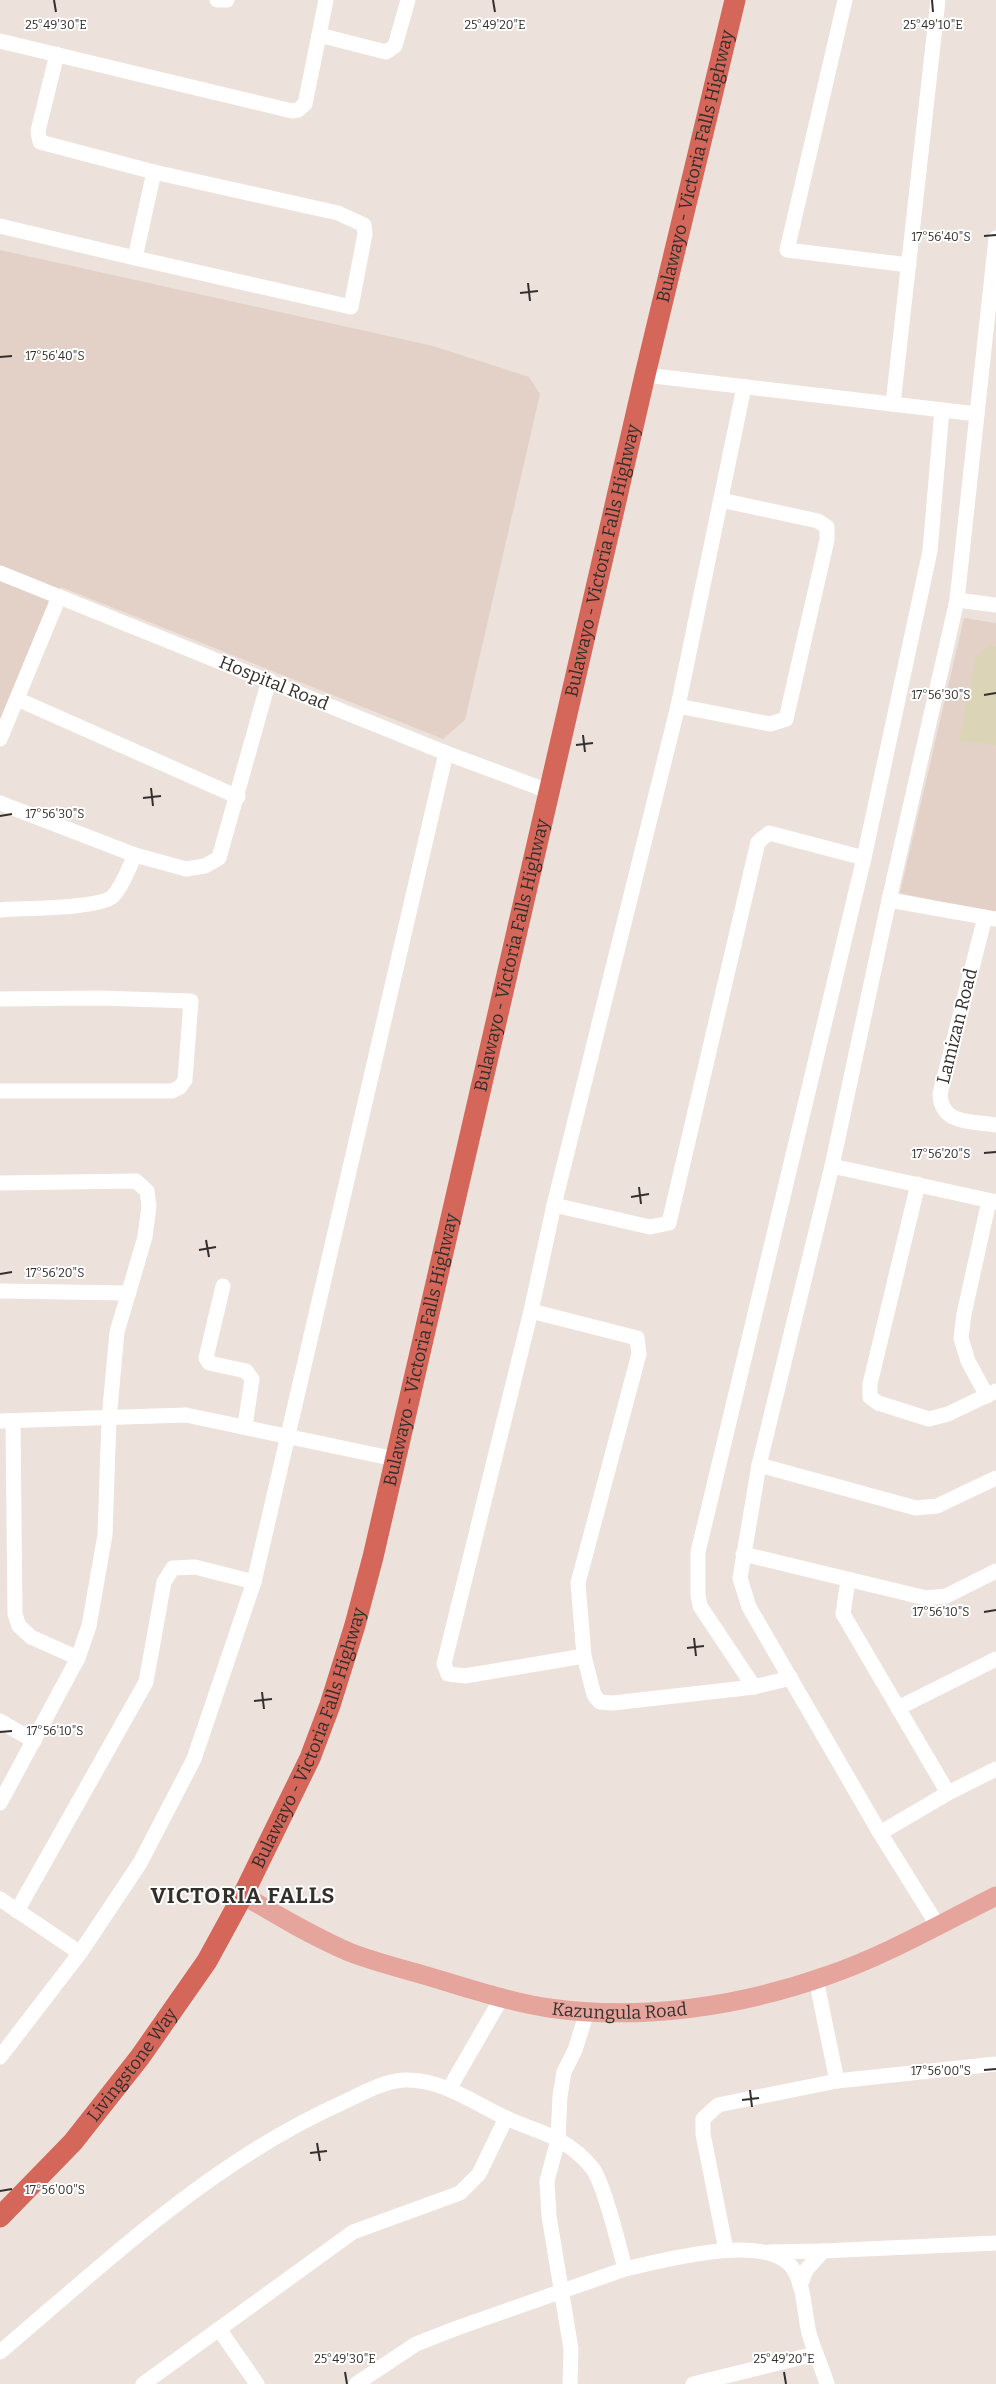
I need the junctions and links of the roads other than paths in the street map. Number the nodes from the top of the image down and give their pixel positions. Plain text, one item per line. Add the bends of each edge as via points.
1 (217, 0) edge
2 (227, 0) edge
3 (326, 0) edge
4 (408, 0) edge
5 (735, 0) edge
6 (844, 0) edge
7 (938, 0) edge
8 (319, 35) junction
9 (0, 41) edge
10 (58, 54) junction
11 (154, 172) junction
12 (0, 226) edge
13 (996, 238) edge
14 (995, 255) edge
15 (135, 258) junction
16 (909, 265) junction
17 (645, 375) junction
18 (744, 386) junction
19 (893, 404) junction
20 (942, 410) junction
21 (977, 414) junction
22 (721, 500) junction
23 (0, 573) edge
24 (59, 597) junction
25 (957, 600) junction
26 (996, 606) edge
27 (269, 680) junction
28 (17, 699) junction
29 (678, 706) junction
30 (0, 739) edge
31 (446, 753) junction
32 (548, 791) junction
33 (238, 797) junction
34 (0, 803) edge
35 (135, 855) junction
36 (864, 858) junction
37 (889, 900) junction
38 (0, 910) edge
39 (990, 918) edge
40 (0, 999) edge
41 (0, 1091) edge
42 (996, 1125) edge
43 (832, 1166) junction
44 (0, 1183) edge
45 (918, 1184) junction
46 (993, 1202) edge
47 (554, 1205) junction
48 (223, 1286) dead end
49 (0, 1291) edge
50 (128, 1293) junction
51 (531, 1311) junction
52 (991, 1393) edge
53 (109, 1419) junction
54 (6, 1421) edge
55 (245, 1426) junction
56 (287, 1435) junction
57 (395, 1459) junction
58 (759, 1465) junction
59 (996, 1478) edge
60 (743, 1554) junction
61 (0, 1564) edge
62 (16, 1564) junction
63 (996, 1571) edge
64 (848, 1580) junction
65 (254, 1582) junction
66 (584, 1656) junction
67 (78, 1658) junction
68 (996, 1659) edge
69 (790, 1678) junction
70 (754, 1687) junction
71 (898, 1708) junction
72 (0, 1721) edge
73 (34, 1741) junction
74 (996, 1769) edge
75 (948, 1793) junction
76 (0, 1803) edge
77 (880, 1833) junction
78 (243, 1895) junction
79 (996, 1896) edge
80 (0, 1898) edge
81 (17, 1911) junction
82 (938, 1926) junction
83 (80, 1953) junction
84 (816, 1979) junction
85 (501, 1999) junction
86 (587, 2012) junction
87 (0, 2057) edge
88 (996, 2064) edge
89 (837, 2081) junction
90 (449, 2089) junction
91 (506, 2118) junction
92 (558, 2140) junction
93 (0, 2217) edge
94 (996, 2243) edge
95 (726, 2250) junction
96 (823, 2251) junction
97 (767, 2252) junction
98 (625, 2269) junction
99 (800, 2286) junction
100 (562, 2292) junction
101 (219, 2329) junction
102 (0, 2352) edge
103 (814, 2354) junction
104 (143, 2384) edge
105 (257, 2384) edge
106 (356, 2384) edge
107 (570, 2384) edge
108 (693, 2384) edge
109 (827, 2384) edge

1 - 2 street
3 - 8 street
4 - 8 street via 395,46 386,52
5 - 17 highway, Bulawayo - Victoria Falls Highway
6 - 16 street via 787,250
7 - 16 street
8 - 10 street via 305,104 292,111
9 - 10 street
10 - 11 street via 38,131 40,142
11 - 15 street
11 - 15 street via 338,213 364,225 351,307
12 - 15 street
13 - 14 street
14 - 21 street
16 - 19 street
17 - 18 street
17 - 32 highway, Bulawayo - Victoria Falls Highway
18 - 19 street
18 - 22 street
19 - 20 street
20 - 21 street
20 - 36 street via 930,551
21 - 25 street
22 - 29 street
22 - 29 street via 818,521 827,527 827,540 786,719 770,724
23 - 24 street, Hospital Road
24 - 27 street, Hospital Road
24 - 28 street
25 - 26 street
25 - 37 street
27 - 31 street, Hospital Road
27 - 33 street
28 - 30 street
28 - 33 street
29 - 47 street
31 - 32 street, Hospital Road
31 - 56 street
32 - 57 highway, Bulawayo - Victoria Falls Highway
33 - 35 street via 220,858 212,863 186,869
34 - 35 street
35 - 38 street via 114,896 107,900 88,905
36 - 47 street via 769,833 758,842 669,1223 650,1228
36 - 70 street via 698,1552 700,1606
37 - 39 street
37 - 43 street
39 - 42 street, Lamizan Road via 940,1094 944,1111 950,1117
40 - 41 street via 191,1001 185,1080 172,1091
43 - 45 street
43 - 58 street
44 - 50 street via 136,1181 142,1186 147,1191 149,1206 145,1237
45 - 46 street
45 - 52 street via 870,1384 870,1397 878,1403 929,1419 939,1418
46 - 52 street via 964,1314 961,1338 968,1361
47 - 51 street
48 - 55 street via 206,1358 210,1363 246,1371 252,1379
49 - 50 street
50 - 53 street via 117,1332
51 - 66 street via 637,1338 640,1354 578,1583
51 - 66 street via 444,1664 448,1674 465,1676
53 - 54 street
53 - 55 street via 186,1415
53 - 67 street via 102,1560 89,1626
54 - 62 street
55 - 56 street
56 - 57 street
56 - 65 street
57 - 78 highway, Bulawayo - Victoria Falls Highway via 355,1625 330,1705 310,1758
58 - 59 street via 916,1508 941,1504
58 - 60 street
60 - 64 street
60 - 69 street via 740,1578 743,1593
61 - 62 street
62 - 67 street via 15,1614 19,1626 31,1637
63 - 64 street via 946,1596 926,1598
64 - 71 street via 843,1614
65 - 81 street via 195,1567 173,1568 164,1582 146,1682
65 - 83 street via 194,1759 140,1863
66 - 70 street via 594,1695 600,1702
67 - 73 street
68 - 71 street
69 - 70 street
69 - 77 street
71 - 75 street
72 - 73 street
73 - 76 street
74 - 75 street
75 - 77 street
77 - 82 street
78 - 85 main road, Kazungula Road via 302,1930 350,1952
78 - 93 highway, Livingstone Way via 207,1961 140,2057 73,2142
79 - 82 main road, Kazungula Road
80 - 81 street
81 - 83 street
82 - 84 main road, Kazungula Road via 890,1951
83 - 87 street
84 - 86 main road, Kazungula Road via 708,2007
84 - 89 street
85 - 86 main road, Kazungula Road
85 - 90 street
86 - 92 street via 564,2072
88 - 89 street
89 - 95 street via 718,2105 703,2119
90 - 91 street
90 - 102 street via 404,2080 380,2085 296,2124 251,2150 184,2197
91 - 92 street
91 - 101 street via 479,2174 460,2193 354,2232
92 - 98 street via 578,2153 593,2170
92 - 100 street via 547,2181 547,2198
94 - 96 street
95 - 97 street
95 - 98 street
96 - 97 street
96 - 99 street via 806,2270
97 - 99 street via 793,2268
98 - 100 street
99 - 103 street
100 - 106 street via 416,2344
100 - 107 street via 571,2349
101 - 104 street
101 - 105 street
103 - 108 street
103 - 109 street

